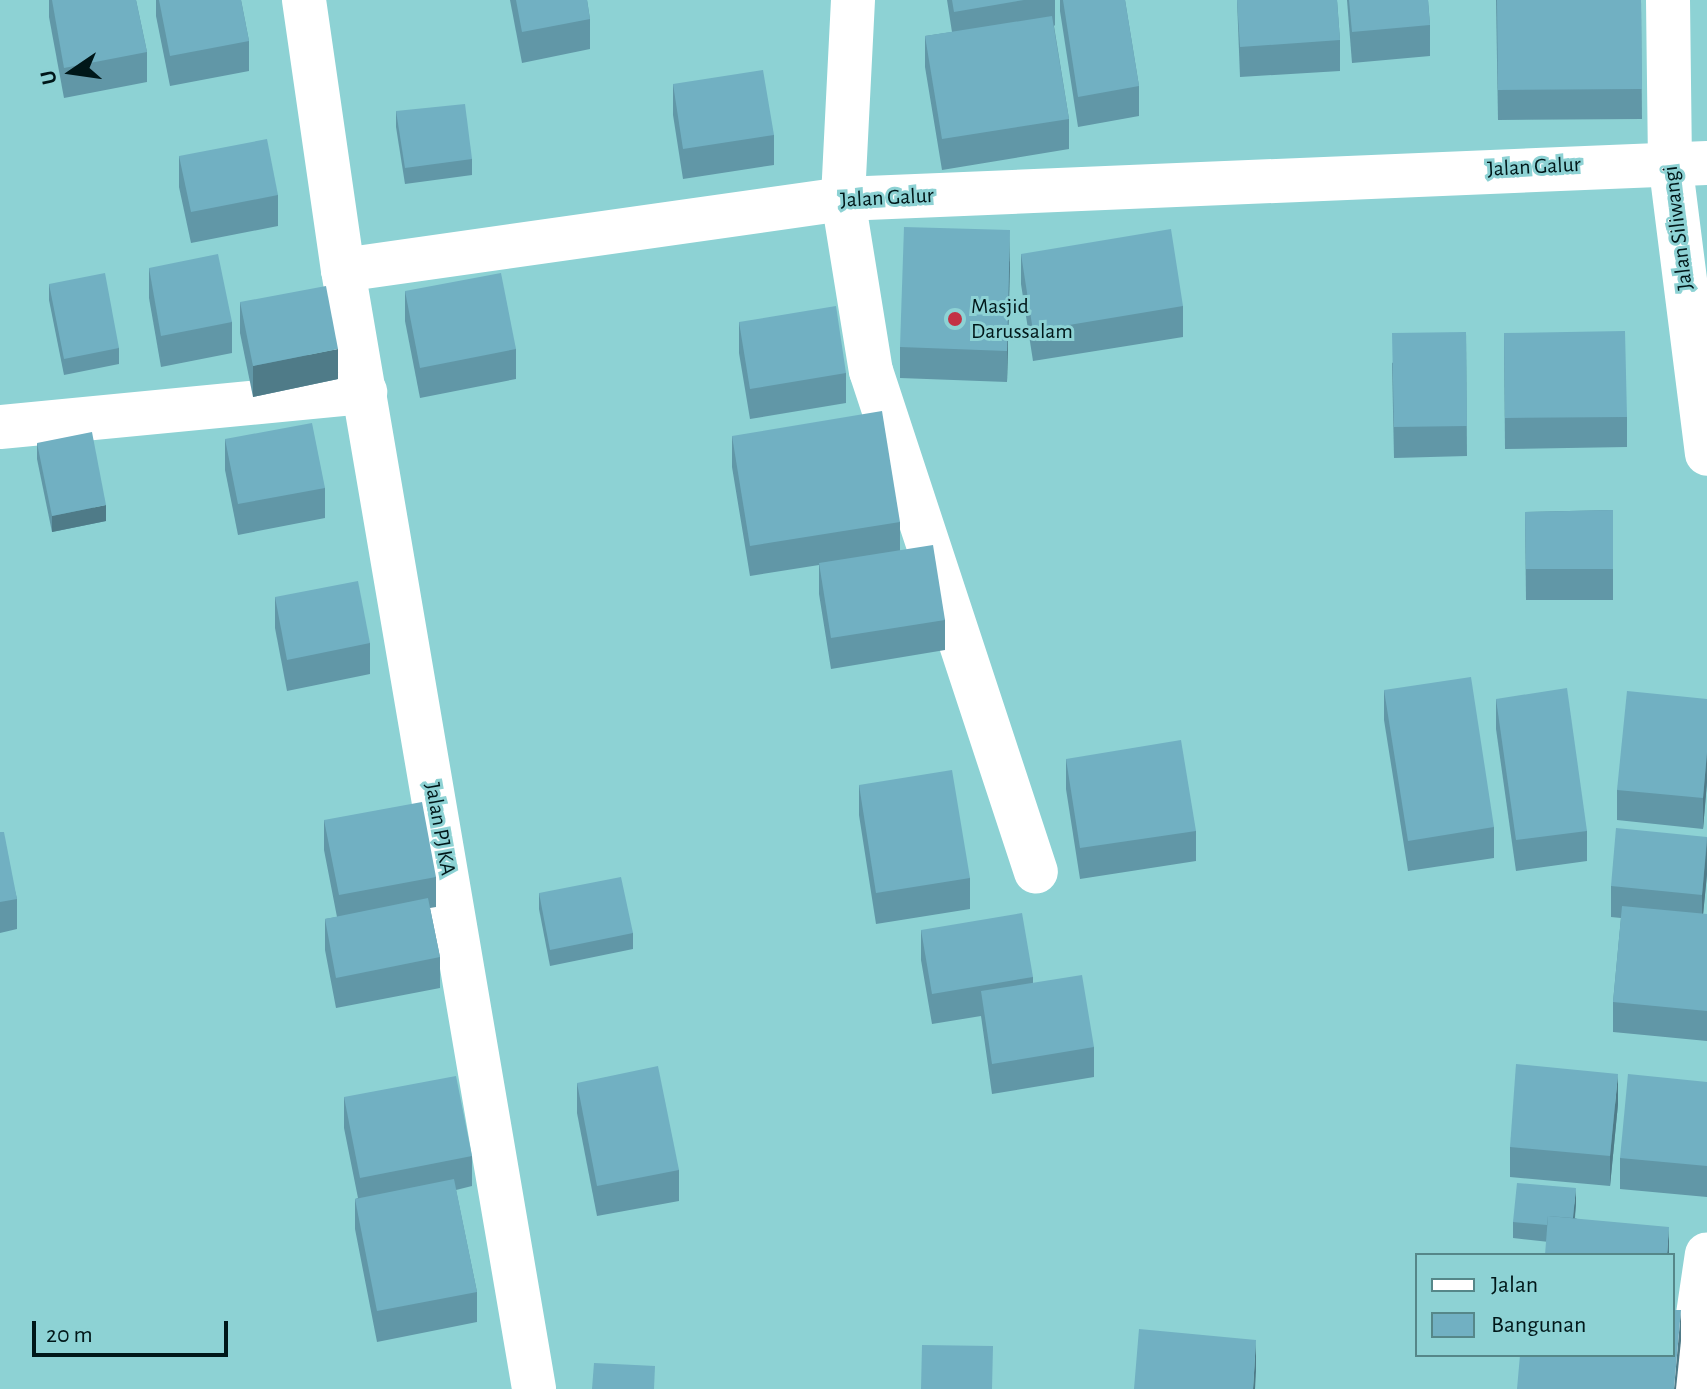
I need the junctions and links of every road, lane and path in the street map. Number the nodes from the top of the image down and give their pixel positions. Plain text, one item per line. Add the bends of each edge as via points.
1 (304, 0) edge
2 (853, 0) edge
3 (1668, 0) edge
4 (1688, 162) edge
5 (843, 199) junction
6 (343, 270) junction
7 (365, 392) junction
8 (0, 427) edge
9 (1707, 454) edge
10 (1036, 872) dead end
11 (1707, 1254) edge
12 (534, 1389) edge
13 (1687, 1389) edge

1 - 6 street
2 - 5 street
3 - 4 street, Jalan Siliwangi
4 - 5 street, Jalan Galur
4 - 9 street, Jalan Siliwangi
5 - 6 street, Jalan Galur
5 - 10 street via 881,411
6 - 7 street, Jalan PJ KA
7 - 8 street
7 - 12 street, Jalan PJ KA
11 - 13 street

